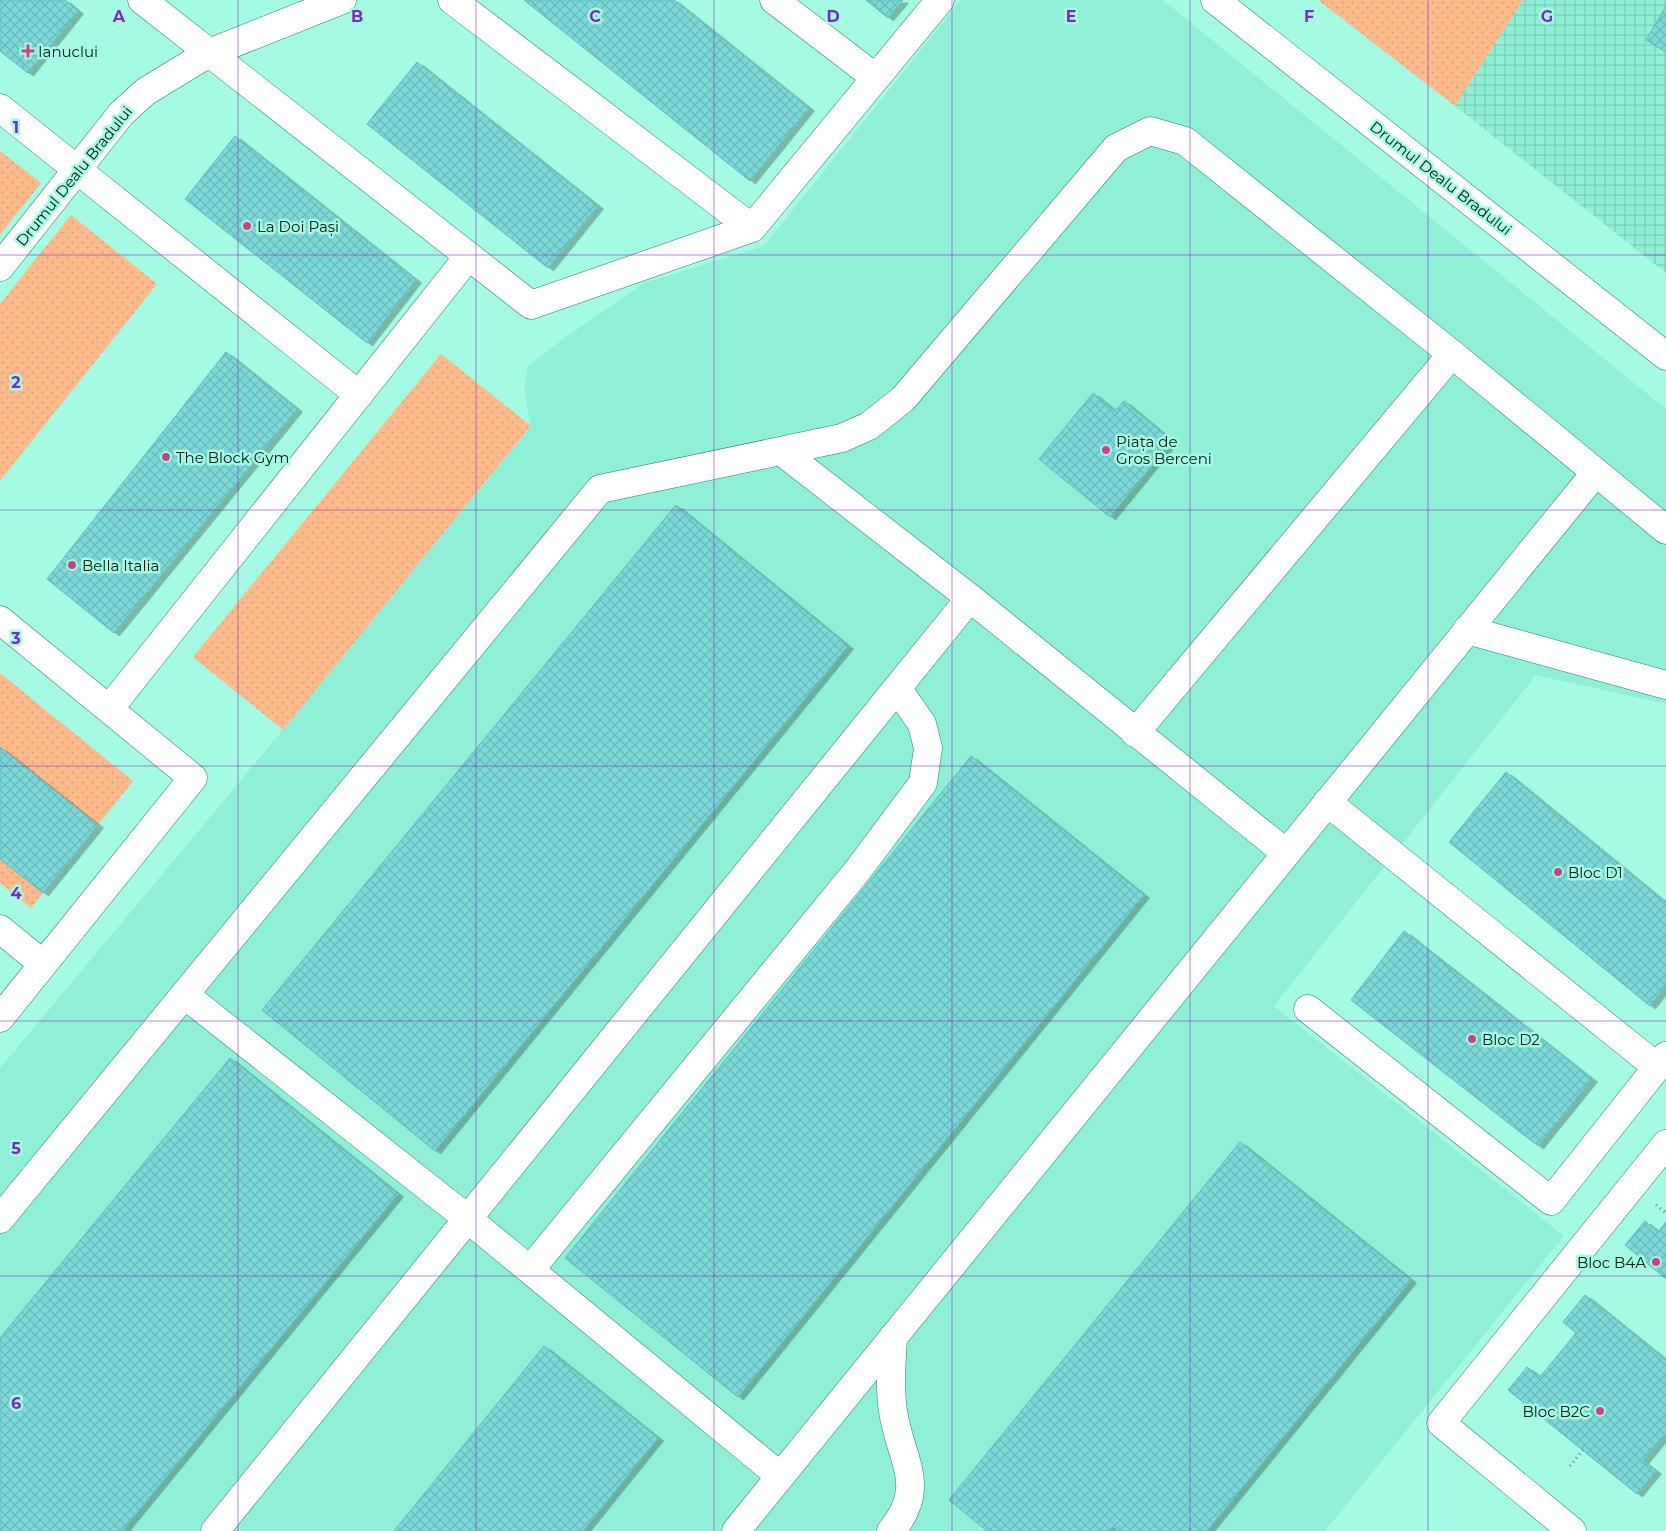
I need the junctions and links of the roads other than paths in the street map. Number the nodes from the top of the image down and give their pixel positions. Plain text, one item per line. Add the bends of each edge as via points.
1 (142, 0) edge
2 (342, 0) edge
3 (452, 0) edge
4 (774, 0) edge
5 (940, 0) edge
6 (1215, 0) edge
7 (209, 53) junction
8 (876, 78) junction
9 (0, 108) edge
10 (76, 169) junction
11 (752, 228) junction
12 (468, 257) junction
13 (0, 267) edge
14 (1452, 354) junction
15 (1666, 356) edge
16 (359, 395) junction
17 (781, 452) junction
18 (1596, 472) junction
19 (1666, 530) edge
20 (970, 598) junction
21 (0, 620) edge
22 (1467, 630) junction
23 (1666, 685) edge
24 (897, 688) junction
25 (110, 709) junction
26 (1136, 733) junction
27 (1327, 802) junction
28 (1286, 853) junction
29 (0, 930) edge
30 (43, 964) junction
31 (185, 994) junction
32 (1308, 1009) dead end
33 (0, 1018) edge
34 (1661, 1061) edge
35 (1666, 1144) edge
36 (0, 1219) edge
37 (468, 1219) junction
38 (530, 1270) junction
39 (893, 1337) junction
40 (780, 1476) junction
41 (215, 1531) edge
42 (736, 1531) edge
43 (891, 1531) edge
44 (1572, 1531) edge

1 - 7 street
2 - 7 street, Drumul Dealu Bradului
3 - 11 street
4 - 8 street
5 - 8 street
6 - 15 street, Drumul Dealu Bradului
7 - 10 street, Drumul Dealu Bradului via 145,92 121,114
7 - 12 street
8 - 11 street
9 - 10 street
10 - 13 street, Drumul Dealu Bradului
10 - 16 street
11 - 12 street via 531,305
12 - 16 street
14 - 17 street via 1185,141 1150,131 1116,148 903,399 869,426 842,438
14 - 18 street
14 - 26 street
16 - 25 street
17 - 20 street
17 - 31 street via 600,488
18 - 19 street
18 - 22 street
20 - 24 street
20 - 26 street
21 - 25 street
22 - 23 street
22 - 27 street
24 - 37 street
24 - 38 street via 922,724 928,748 923,783 858,870
25 - 30 street via 193,778
26 - 28 street
27 - 28 street
27 - 34 street
28 - 39 street
29 - 30 street
30 - 33 street
31 - 36 street
31 - 37 street
32 - 34 street via 1551,1201
35 - 44 street via 1441,1423
37 - 38 street
37 - 41 street
38 - 40 street
39 - 40 street
39 - 43 street via 891,1396 911,1490 907,1506
40 - 42 street

